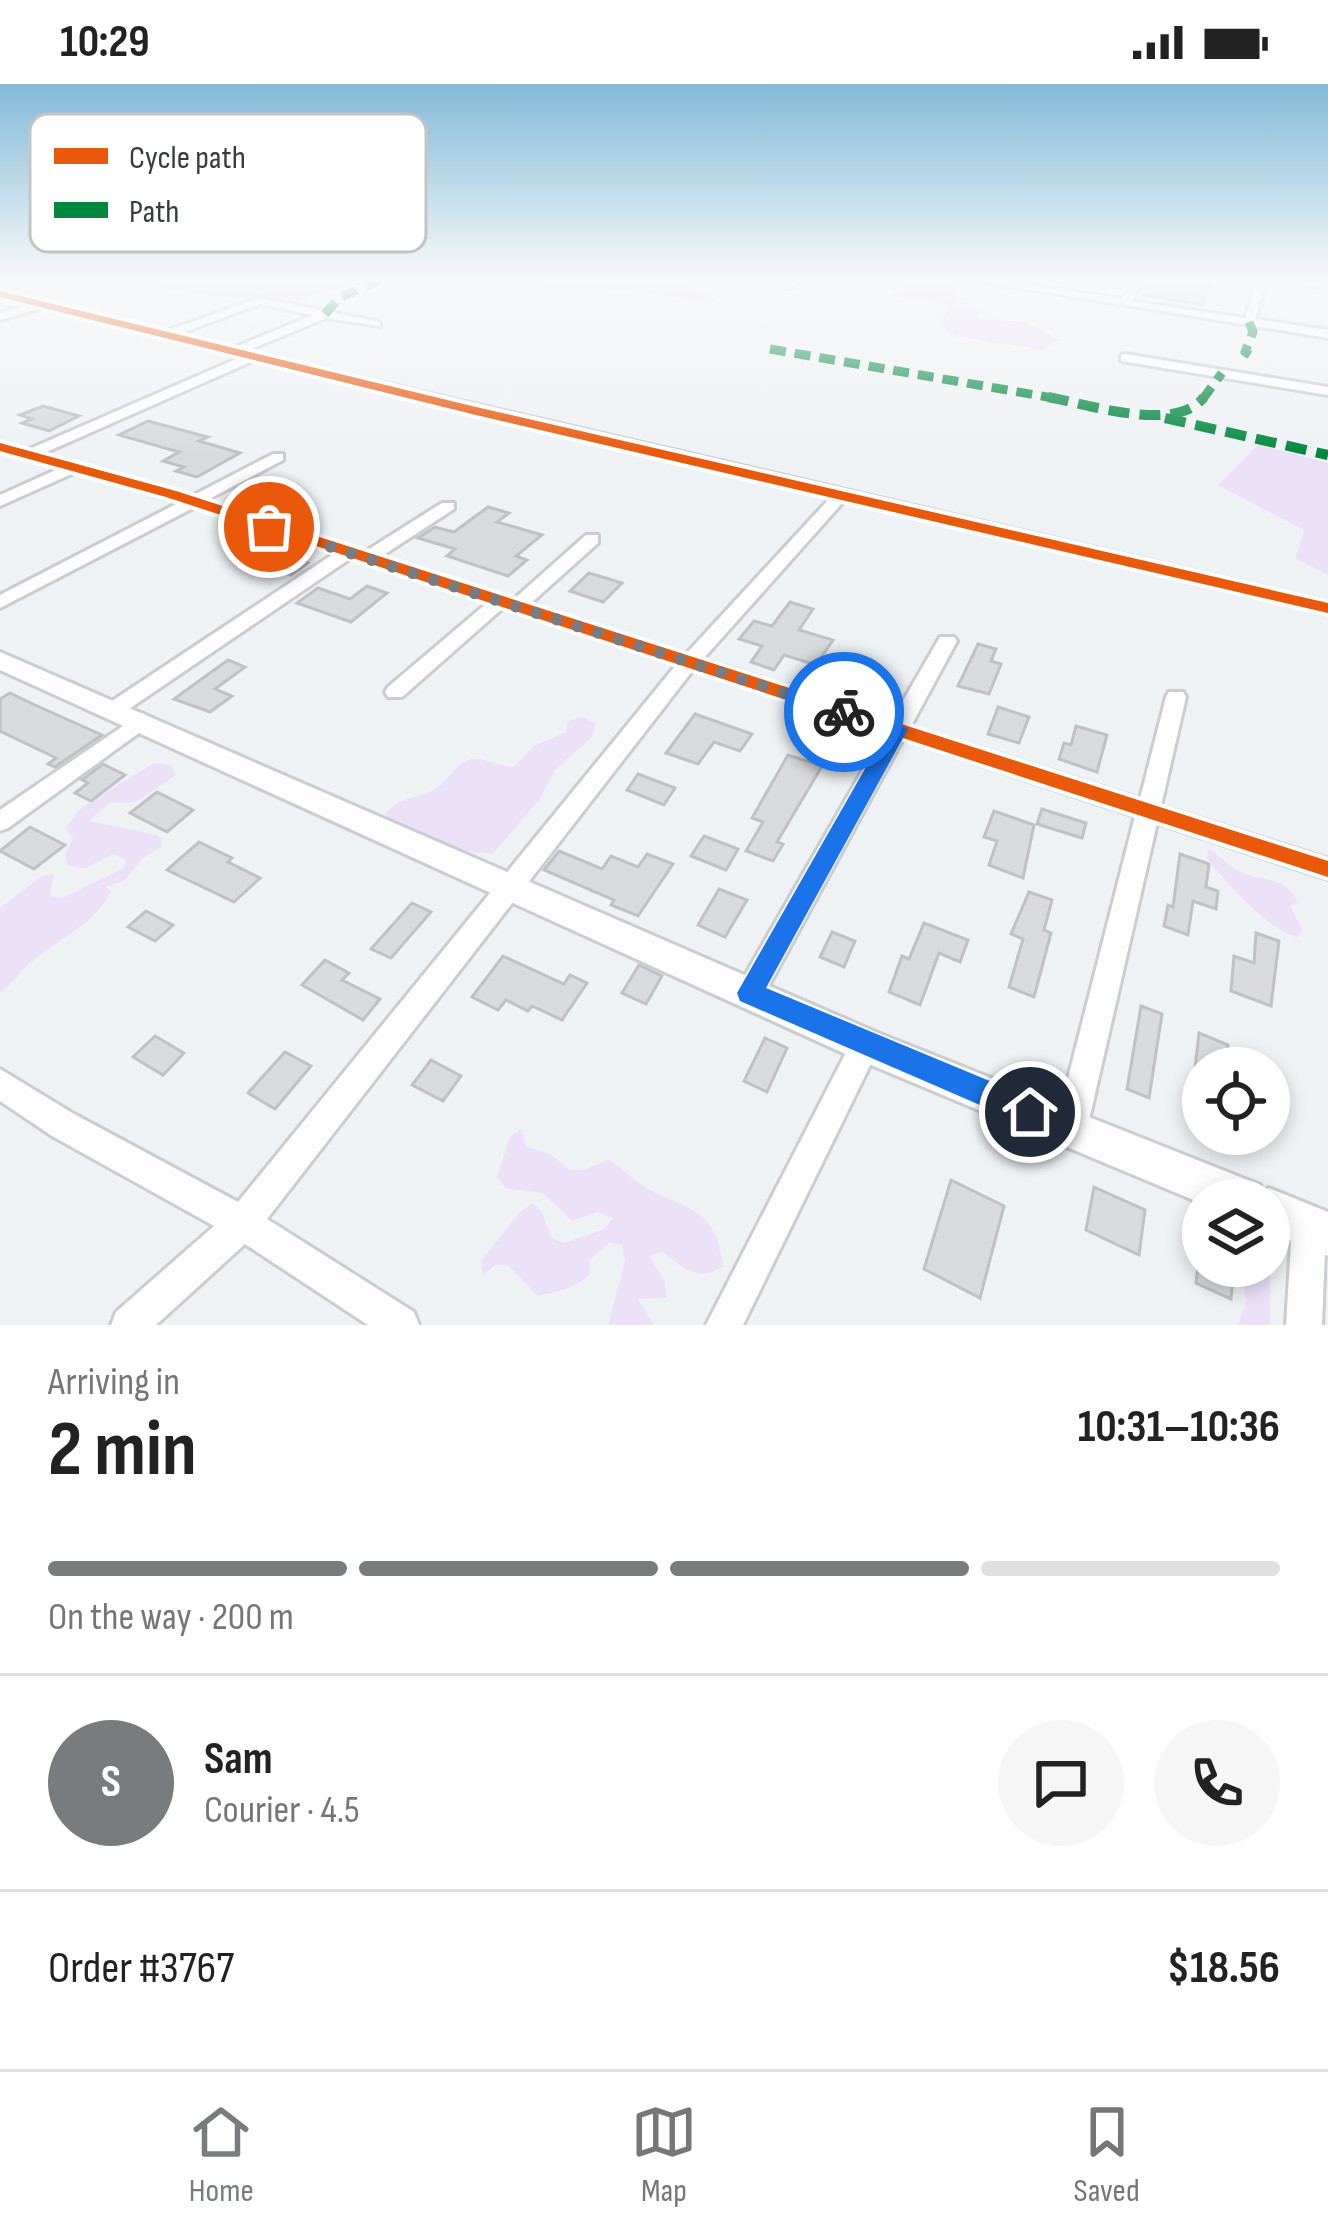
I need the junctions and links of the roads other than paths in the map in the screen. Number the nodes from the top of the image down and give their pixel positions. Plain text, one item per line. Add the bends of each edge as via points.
1 (179, 338) edge
2 (268, 338) edge
3 (235, 352) junction
4 (1250, 355) dead end
5 (254, 356) junction
6 (1125, 358) dead end
7 (1250, 378) junction
8 (1328, 391) edge
9 (0, 447) edge
10 (27, 455) junction
11 (278, 457) dead end
12 (74, 468) junction
13 (841, 495) junction
14 (0, 501) edge
15 (192, 501) junction
16 (448, 506) dead end
17 (592, 539) dead end
18 (357, 556) junction
19 (0, 602) edge
20 (509, 603) junction
21 (1328, 608) edge
22 (947, 641) dead end
23 (0, 660) edge
24 (689, 662) junction
25 (395, 692) dead end
26 (1176, 697) dead end
27 (129, 714) junction
28 (898, 729) junction
29 (1148, 813) junction
30 (0, 822) edge
31 (1328, 869) edge
32 (512, 886) junction
33 (750, 993) junction
34 (865, 1045) junction
35 (0, 1084) edge
36 (1071, 1129) junction
37 (1194, 1179) edge
38 (243, 1223) junction
39 (1302, 1223) edge
40 (129, 1325) edge
41 (401, 1325) edge
42 (724, 1325) edge
43 (1304, 1325) edge

1 - 3 street
2 - 3 street
3 - 5 street
4 - 7 street
5 - 10 street
5 - 13 street
6 - 7 street
7 - 8 street
9 - 10 street
10 - 12 street
11 - 15 street
12 - 14 street
12 - 15 street
13 - 21 street
13 - 24 street
15 - 18 street
15 - 19 street
16 - 18 street
17 - 20 street
18 - 20 street
18 - 27 street
20 - 24 street
20 - 25 street
22 - 28 street
23 - 27 street
24 - 28 street
24 - 32 street
26 - 29 street
27 - 30 street
27 - 32 street
28 - 29 street
28 - 33 street
29 - 31 street
29 - 36 street
32 - 33 street
32 - 38 street
33 - 34 street
34 - 36 street
34 - 42 street
35 - 38 street
36 - 37 street
38 - 40 street
38 - 41 street
39 - 43 street

